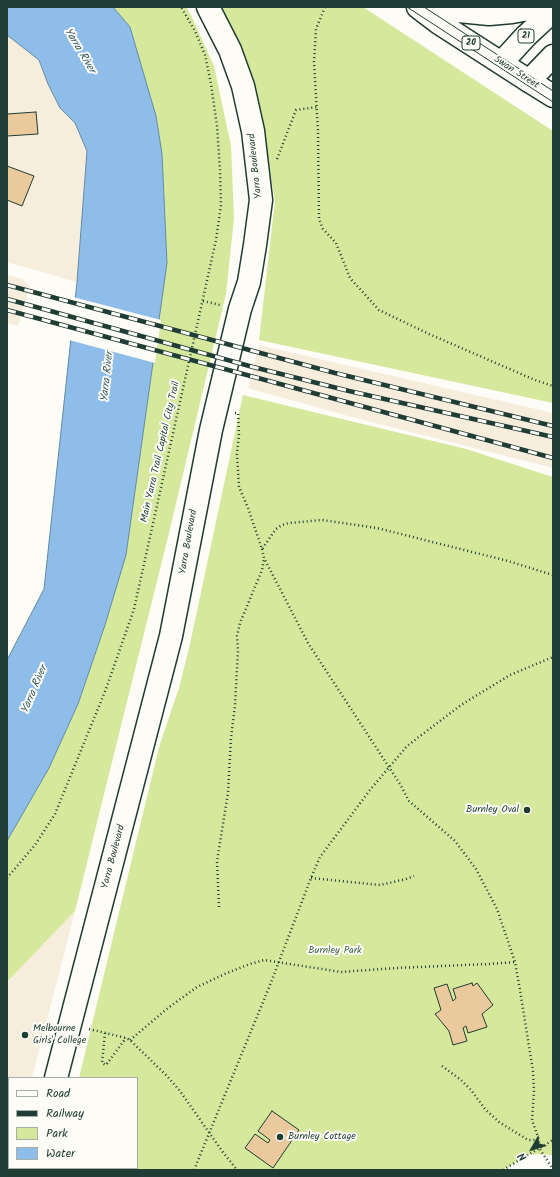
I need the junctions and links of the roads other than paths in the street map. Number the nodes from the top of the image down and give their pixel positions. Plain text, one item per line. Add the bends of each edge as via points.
1 (208, 7) edge
2 (409, 7) edge
3 (418, 7) edge
4 (540, 7) edge
5 (553, 10) edge
6 (439, 23) junction
7 (553, 56) edge
8 (503, 64) junction
9 (529, 81) junction
10 (553, 96) edge
11 (56, 1077) edge

1 - 11 main road, Yarra Boulevard via 230,50 243,86 253,131 261,200 255,245 249,282 211,430 171,636
2 - 6 main road, Swan Street / 20
3 - 4 main road via 490,14
3 - 6 main road, Swan Street / 20
5 - 8 main road, 21 via 526,36
6 - 8 main road, Swan Street / 20
7 - 9 main road
8 - 9 main road, Swan Street / 20
9 - 10 main road, Swan Street / 20

